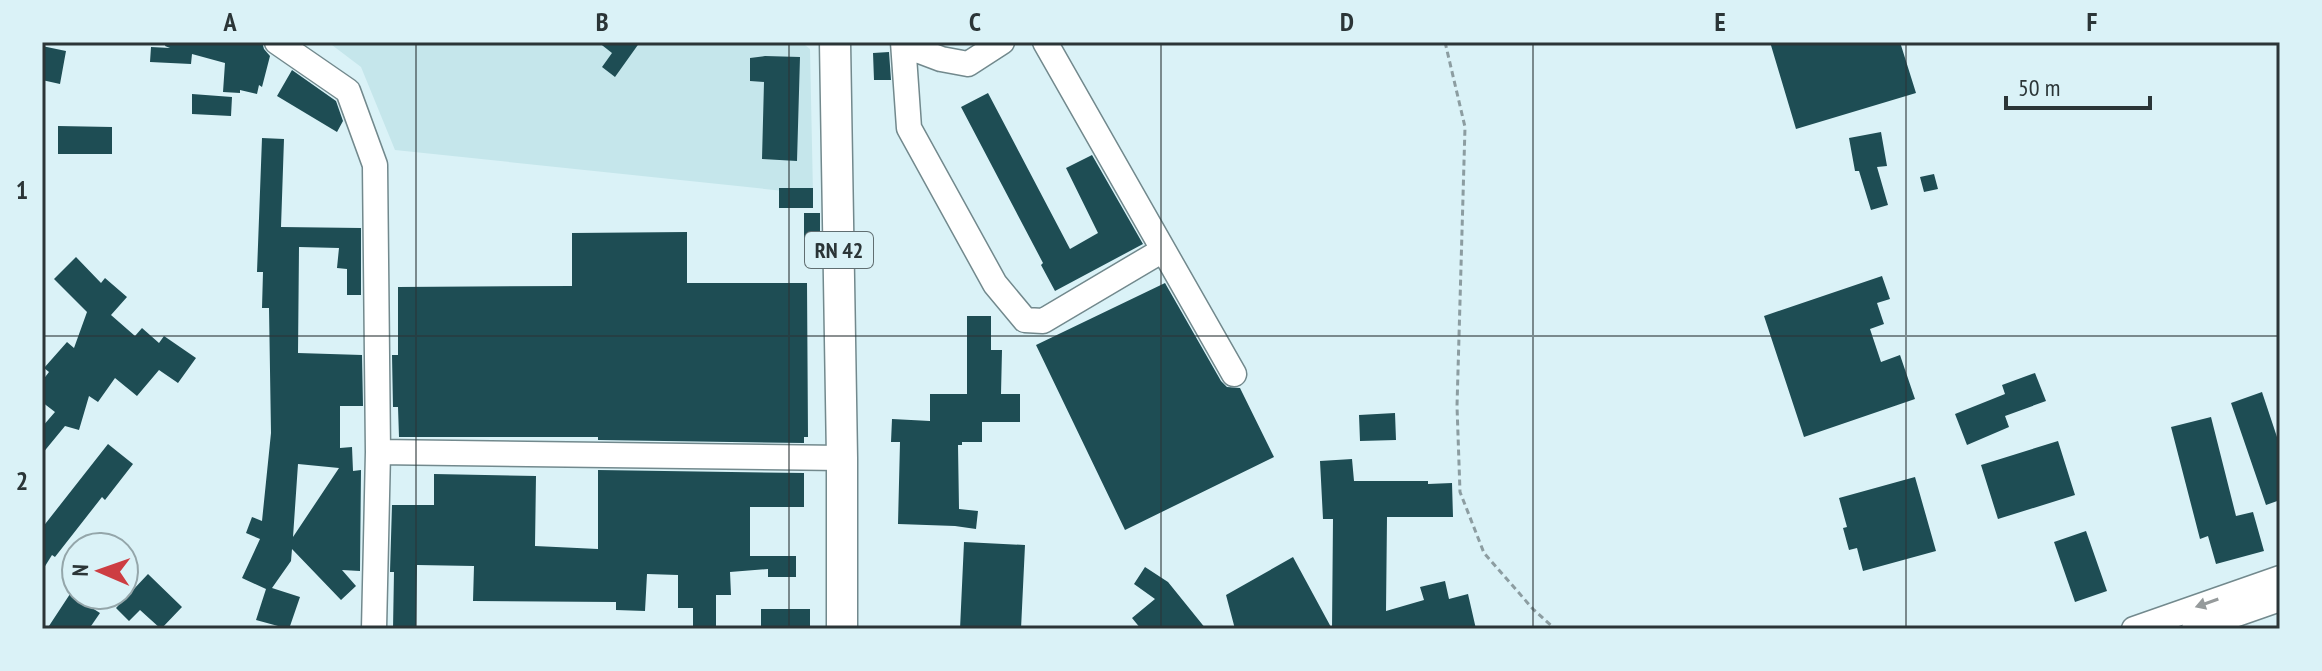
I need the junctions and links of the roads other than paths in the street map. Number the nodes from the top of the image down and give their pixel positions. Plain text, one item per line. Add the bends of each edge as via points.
1 (277, 42) edge
2 (1002, 42) edge
3 (1045, 42) edge
4 (832, 44) edge
5 (903, 44) edge
6 (1163, 250) junction
7 (1234, 374) dead end
8 (378, 452) junction
9 (842, 458) junction
10 (2280, 578) edge
11 (2280, 599) edge
12 (374, 629) edge
13 (842, 629) edge
14 (2134, 629) edge
15 (2194, 629) edge

1 - 8 street via 348,91 375,165
2 - 5 street via 968,64
3 - 6 street
4 - 9 main road, RN 42
5 - 6 street via 909,128 995,284 1025,320 1043,321
6 - 7 street
8 - 9 street
8 - 12 street
9 - 13 main road, RN 42
10 -> 14 street
11 - 15 street

